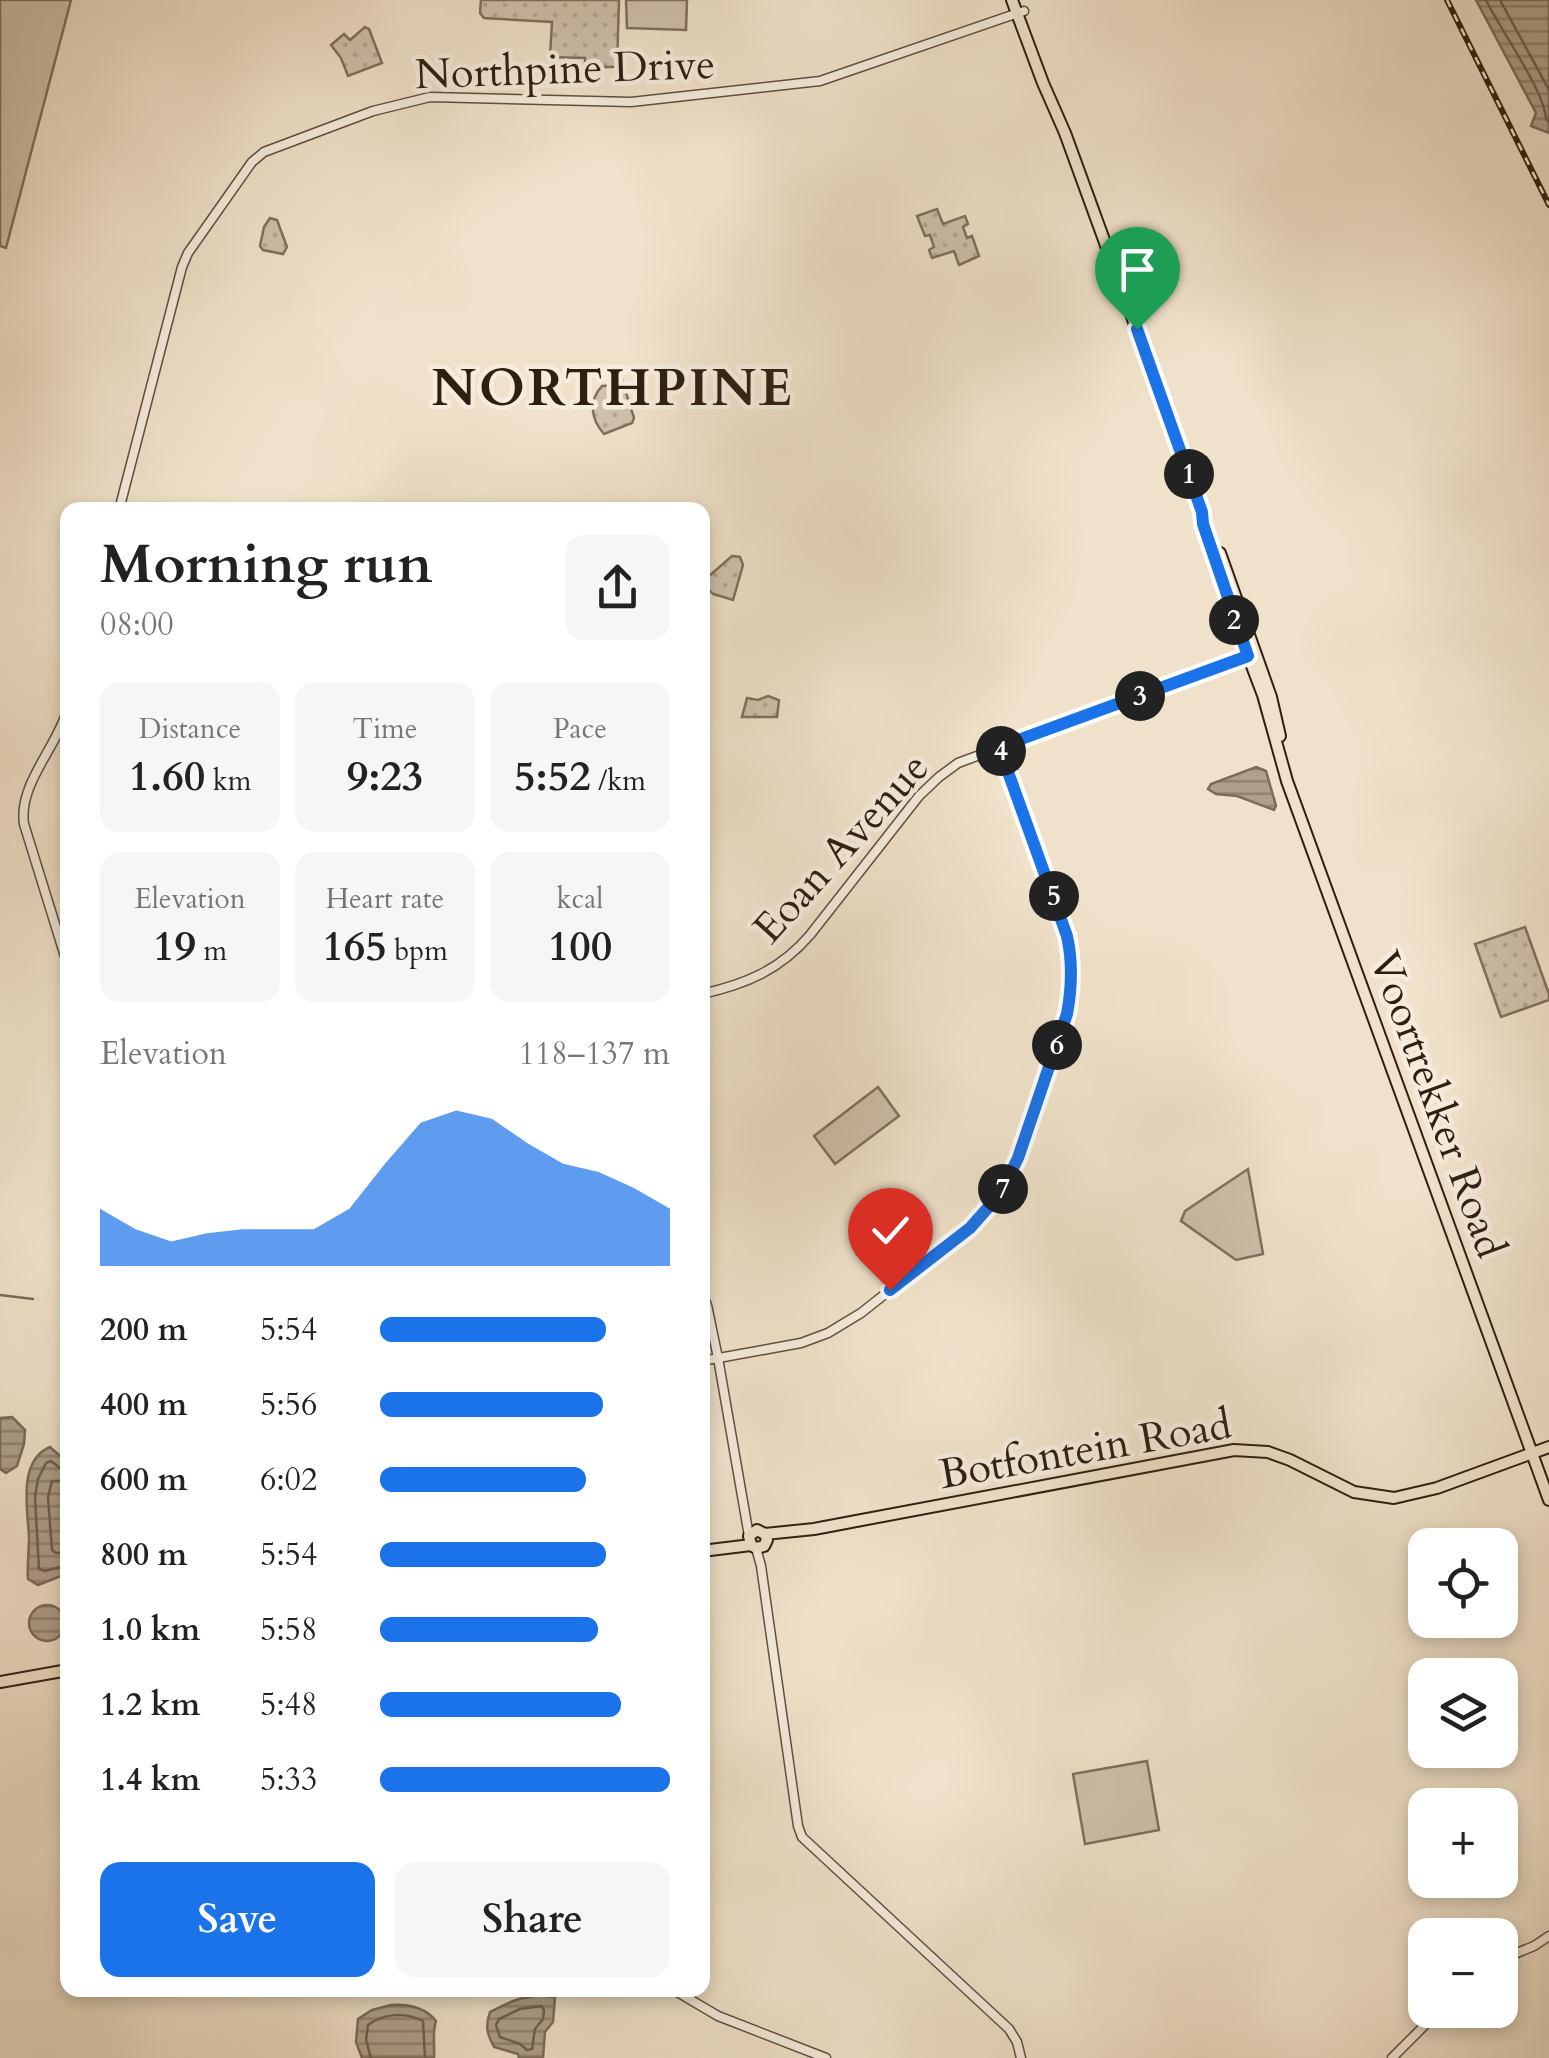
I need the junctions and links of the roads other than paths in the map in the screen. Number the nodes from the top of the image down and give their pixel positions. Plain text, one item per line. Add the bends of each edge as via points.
1 (1018, 6) edge
2 (121, 502) edge
3 (1252, 655) junction
4 (60, 729) edge
5 (999, 747) junction
6 (60, 939) edge
7 (710, 992) edge
8 (710, 1319) edge
9 (718, 1358) junction
10 (710, 1360) edge
11 (1549, 1447) edge
12 (1532, 1453) junction
13 (1549, 1500) edge
14 (757, 1540) junction
15 (710, 1549) edge
16 (60, 1671) edge
17 (0, 1682) edge
18 (1549, 1936) edge
19 (1518, 1953) edge
20 (686, 1997) edge
21 (1422, 2028) edge
22 (826, 2058) edge
23 (1021, 2058) edge
24 (1392, 2058) edge

1 - 2 street, Northpine Drive via 820,81 631,102 430,97 268,149 182,267
1 - 3 main road, Voortrekker Road
3 - 5 street, Eoan Avenue
3 - 12 main road, Voortrekker Road via 1276,716 1290,786
4 - 6 street via 23,815
5 - 7 street, Eoan Avenue via 958,763 928,786 790,956 755,979
5 - 9 street via 1064,925 1072,968 1065,1022 1013,1172 970,1228 849,1320 801,1343
8 - 9 street
9 - 10 street
9 - 14 street
11 - 12 main road, Botfontein Road
12 - 13 main road, Voortrekker Road
12 - 14 main road, Botfontein Road via 1394,1498 1354,1492 1268,1452 1234,1450
14 - 15 main road, Botfontein Road
14 - 23 street via 802,1837 1009,2029
16 - 17 main road
18 - 19 street
20 - 22 street
21 - 24 street

